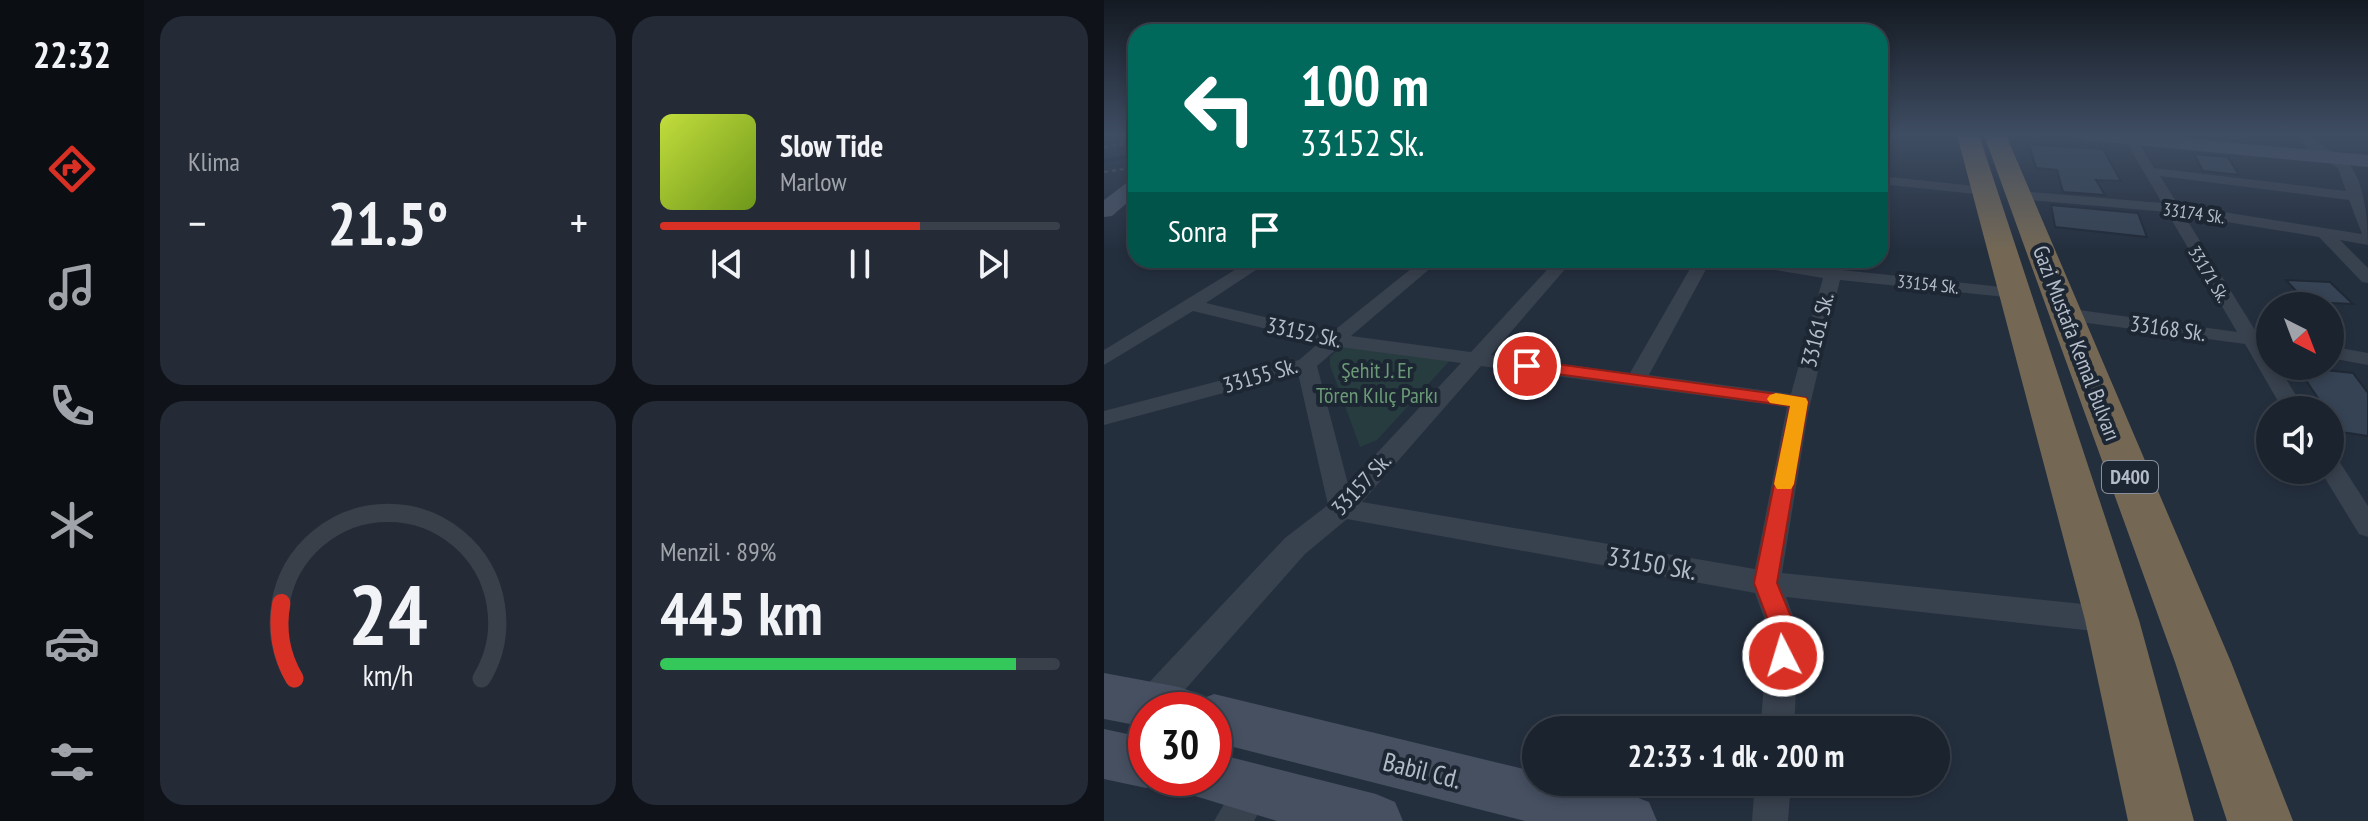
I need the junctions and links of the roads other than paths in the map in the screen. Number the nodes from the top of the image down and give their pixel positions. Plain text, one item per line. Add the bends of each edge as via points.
1 (1998, 173) edge
2 (2149, 173) edge
3 (2167, 173) edge
4 (2340, 173) edge
5 (1888, 181) edge
6 (1128, 192) edge
7 (2002, 193) junction
8 (2355, 196) junction
9 (2169, 208) junction
10 (1104, 211) edge
11 (1128, 216) edge
12 (2368, 232) edge
13 (2325, 234) junction
14 (1104, 236) edge
15 (2368, 240) edge
16 (1250, 268) edge
17 (1422, 268) edge
18 (1557, 268) edge
19 (1699, 268) edge
20 (1834, 268) edge
21 (1841, 268) edge
22 (2368, 278) edge
23 (2015, 293) junction
24 (1190, 305) junction
25 (2065, 314) junction
26 (2249, 339) junction
27 (1334, 340) junction
28 (2256, 340) edge
29 (2344, 355) edge
30 (1473, 358) junction
31 (1104, 359) edge
32 (2368, 359) edge
33 (1306, 364) junction
34 (1636, 380) junction
35 (2285, 396) edge
36 (1799, 402) junction
37 (1104, 418) edge
38 (2341, 484) edge
39 (1342, 508) junction
40 (2368, 527) edge
41 (1766, 583) junction
42 (2112, 620) junction
43 (1178, 692) edge
44 (1104, 696) edge
45 (1128, 700) edge
46 (1778, 716) edge
47 (1232, 722) edge
48 (1104, 754) edge
49 (1128, 759) edge
50 (1233, 795) edge
51 (1772, 796) edge
52 (1376, 821) edge
53 (1630, 821) edge
54 (1770, 821) edge
55 (2161, 821) edge
56 (2260, 821) edge

1 - 7 highway, Gazi Mustafa Kemal Bulvarı / D400
2 - 9 street, 33171 Sk.
3 - 8 street
4 - 8 street
5 - 7 street, 33174 Sk.
6 - 10 street
7 - 9 street, 33174 Sk.
7 - 23 highway, Gazi Mustafa Kemal Bulvarı / D400
7 - 25 highway, Gazi Mustafa Kemal Bulvarı / D400
8 - 12 street
9 - 13 street, 33174 Sk.
9 - 26 street, 33171 Sk.
11 - 14 street
13 - 15 street, 33174 Sk.
13 - 22 street
16 - 24 street
17 - 27 street, 33155 Sk.
18 - 30 street, 33157 Sk.
19 - 34 street
20 - 36 street, 33161 Sk.
21 - 23 street, 33154 Sk.
23 - 42 highway, Gazi Mustafa Kemal Bulvarı / D400
24 - 27 street, 33152 Sk.
24 - 31 street
25 - 26 street, 33168 Sk.
25 - 56 highway, Gazi Mustafa Kemal Bulvarı / D400
26 - 28 street, 33168 Sk.
26 - 35 street, 33171 Sk.
27 - 30 street, 33152 Sk.
27 - 33 street, 33155 Sk.
29 - 32 street
30 - 34 street, 33152 Sk.
30 - 39 street, 33157 Sk.
33 - 37 street, 33155 Sk.
33 - 39 street
34 - 36 street, 33152 Sk.
36 - 41 street, 33161 Sk.
38 - 40 street
39 - 41 street, 33150 Sk.
39 - 43 street, 33157 Sk. via 1295,546
41 - 42 street, 33150 Sk.
41 - 46 street via 1784,631
42 - 55 highway, Gazi Mustafa Kemal Bulvarı / D400
44 - 45 street
47 - 53 street, Babil Cd.
48 - 49 street
50 - 52 street
51 - 54 street

